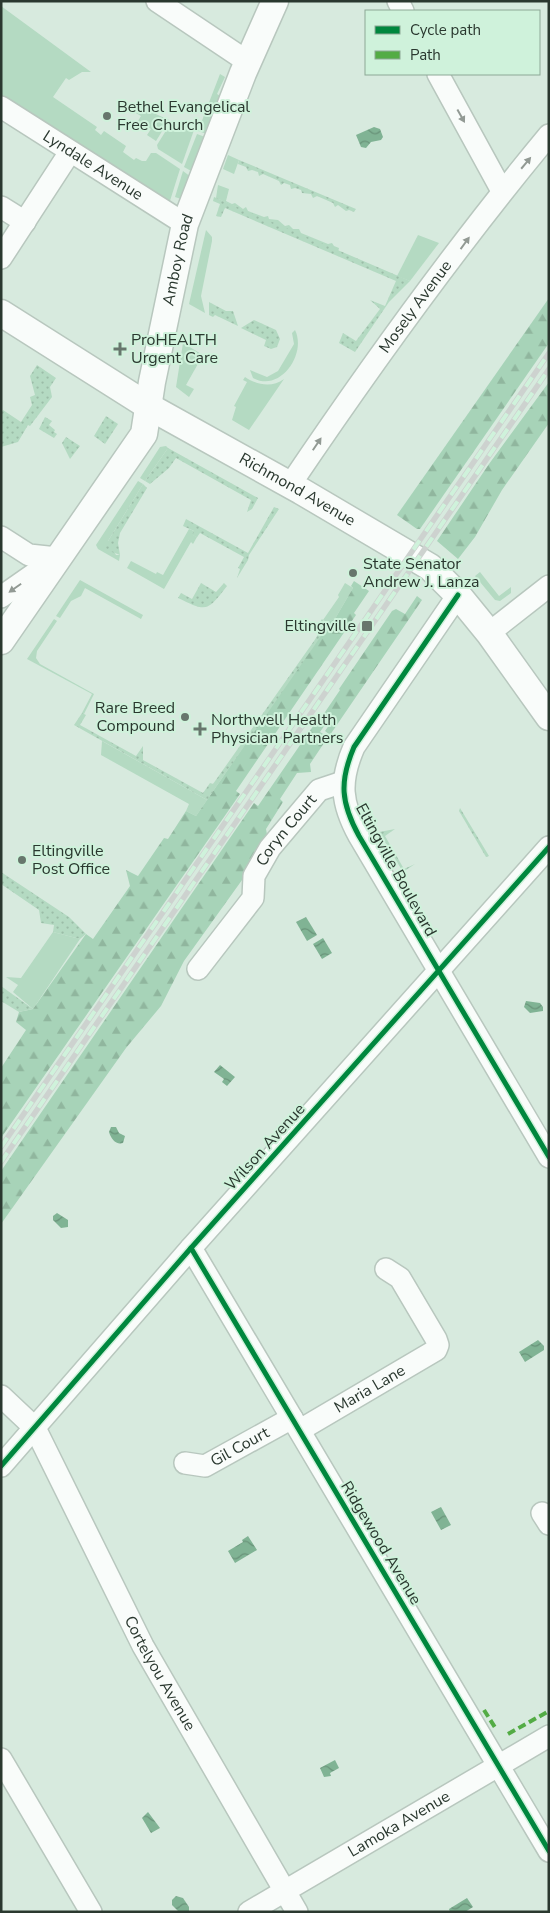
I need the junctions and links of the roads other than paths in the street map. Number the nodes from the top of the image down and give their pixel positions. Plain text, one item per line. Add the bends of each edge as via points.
1 (157, 1) edge
2 (275, 1) edge
3 (248, 62) junction
4 (439, 75) edge
5 (1, 107) edge
6 (549, 135) edge
7 (70, 152) junction
8 (502, 191) junction
9 (1, 207) edge
10 (25, 222) junction
11 (185, 224) junction
12 (1, 258) edge
13 (1, 313) edge
14 (148, 406) junction
15 (290, 485) junction
16 (1, 537) edge
17 (57, 558) junction
18 (549, 586) edge
19 (458, 595) junction
20 (1, 597) edge
21 (489, 633) junction
22 (1, 641) edge
23 (549, 716) edge
24 (343, 782) junction
25 (549, 847) edge
26 (198, 969) dead end
27 (438, 971) junction
28 (549, 1157) edge
29 (191, 1248) junction
30 (386, 1269) dead end
31 (1, 1396) edge
32 (296, 1424) junction
33 (35, 1428) junction
34 (185, 1463) dead end
35 (1, 1466) edge
36 (549, 1736) edge
37 (1, 1759) edge
38 (498, 1765) junction
39 (549, 1850) edge
40 (285, 1891) junction
41 (91, 1912) edge
42 (249, 1912) edge
43 (297, 1912) edge

1 - 3 street
2 - 3 main road, Amboy Road
3 - 11 main road, Amboy Road
4 -> 8 street
5 - 7 street, Lyndale Avenue
8 -> 6 street, Mosely Avenue
7 - 10 street
7 - 11 street, Lyndale Avenue
15 -> 8 street, Mosely Avenue via 346,402
9 - 10 street
10 - 12 street
11 - 14 main road, Amboy Road
13 - 14 main road, Richmond Avenue
14 - 15 main road, Richmond Avenue
14 - 17 main road, Amboy Road via 144,434
15 - 19 main road, Richmond Avenue via 430,567
16 - 17 street via 29,555
17 -> 20 street
17 - 22 main road, Amboy Road
18 - 21 street
19 - 21 main road, Richmond Avenue
19 - 24 street, Eltingville Boulevard via 354,747
21 - 23 main road, Richmond Avenue
24 - 26 street, Coryn Court via 319,790 270,848 254,876 253,898
24 - 27 street, Eltingville Boulevard via 349,818
25 - 27 street, Wilson Avenue
27 - 28 street, Eltingville Boulevard
27 - 29 street, Wilson Avenue
29 - 32 street, Ridgewood Avenue
29 - 33 street, Wilson Avenue
30 - 32 street, Maria Lane via 400,1278 438,1345 436,1350
31 - 33 street
32 - 34 street, Gil Court via 204,1466
32 - 38 street, Ridgewood Avenue
33 - 35 street, Wilson Avenue
33 - 40 street, Cortelyou Avenue via 143,1646
36 - 38 street, Lamoka Avenue
37 - 41 street
38 - 39 street, Ridgewood Avenue
38 - 40 street, Lamoka Avenue
40 - 42 street, Lamoka Avenue
40 - 43 street, Cortelyou Avenue

